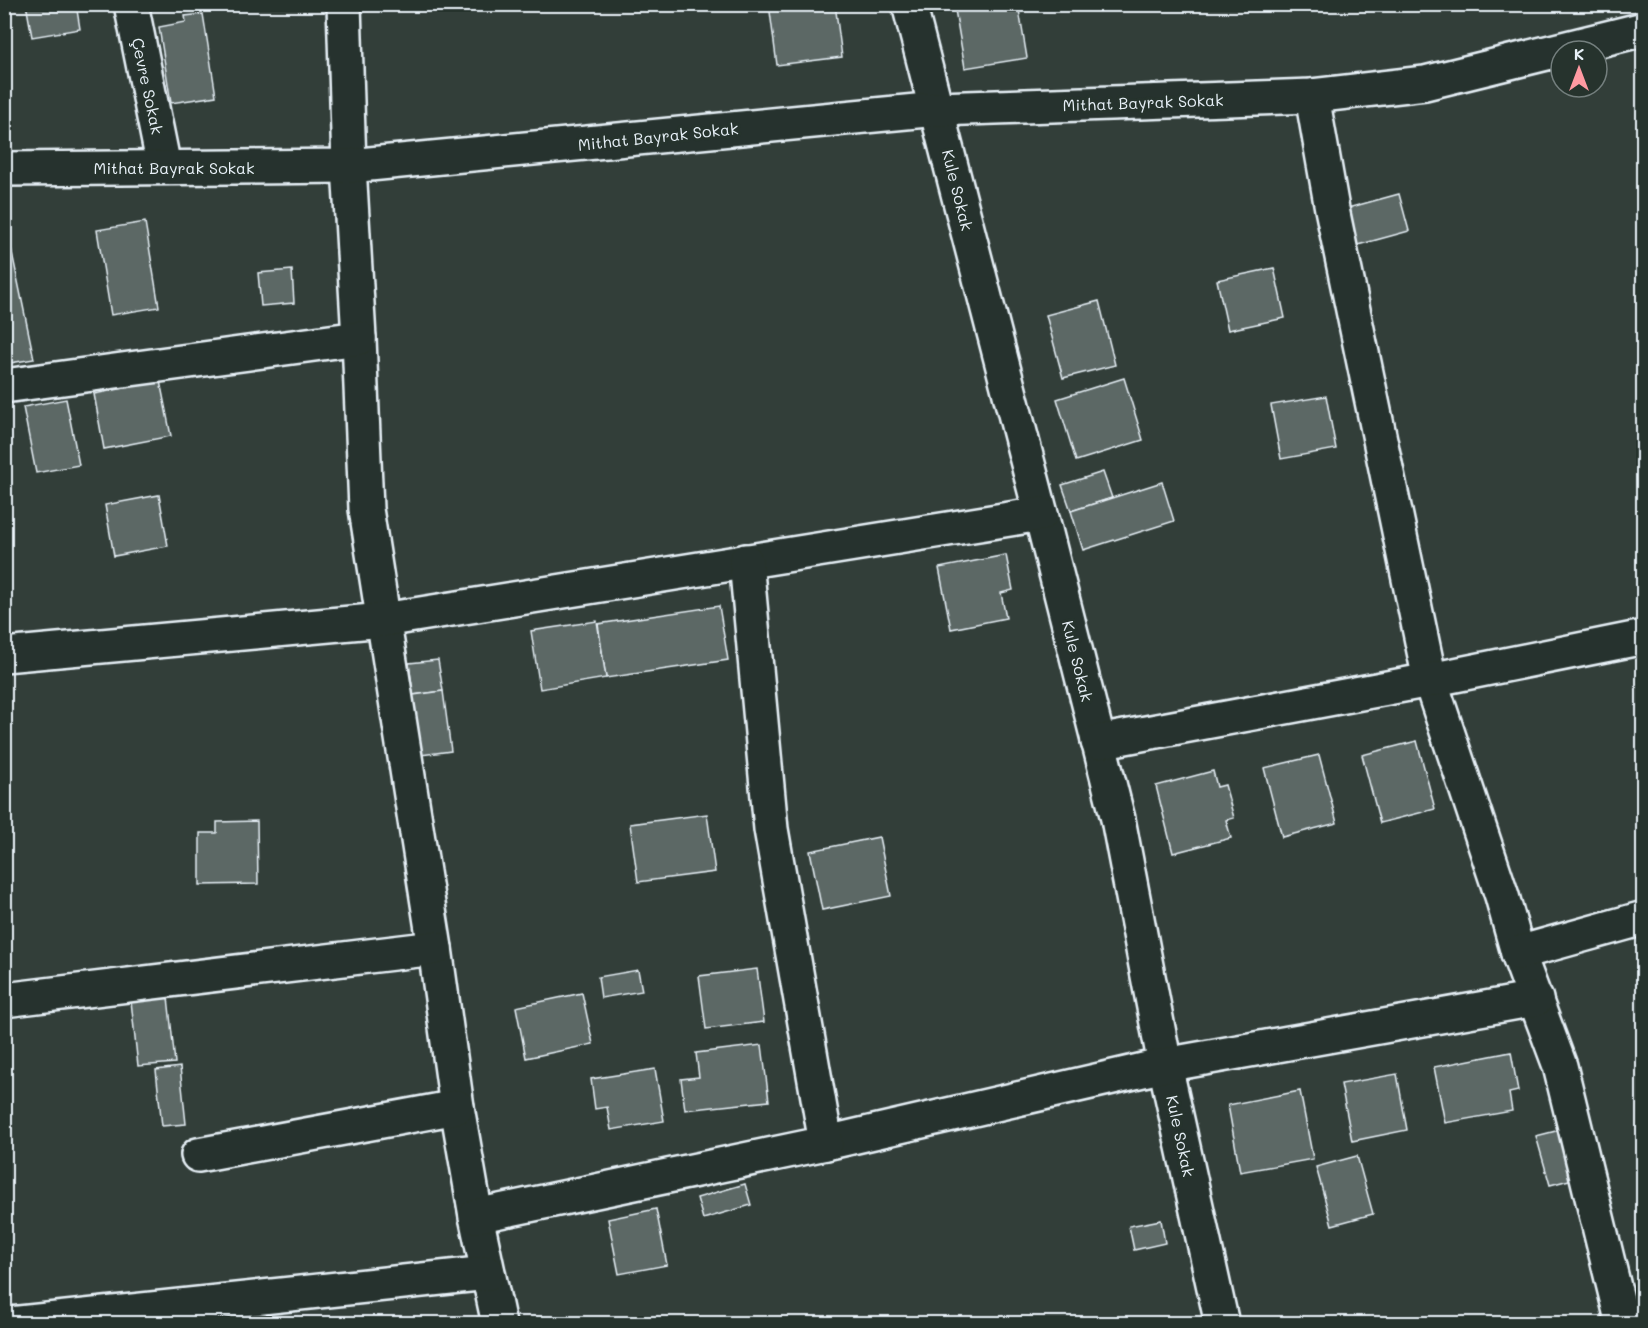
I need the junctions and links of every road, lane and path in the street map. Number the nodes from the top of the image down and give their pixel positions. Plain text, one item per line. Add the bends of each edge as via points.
1 (131, 4) edge
2 (344, 4) edge
3 (909, 4) edge
4 (1644, 29) edge
5 (1312, 96) junction
6 (937, 109) junction
7 (349, 166) junction
8 (164, 167) junction
9 (4, 169) edge
10 (359, 338) junction
11 (4, 386) edge
12 (1041, 514) junction
13 (746, 561) junction
14 (383, 620) junction
15 (1644, 637) edge
16 (4, 655) edge
17 (1430, 680) junction
18 (1098, 742) junction
19 (1644, 918) edge
20 (435, 948) junction
21 (1518, 953) junction
22 (1536, 999) junction
23 (4, 1000) edge
24 (1165, 1065) junction
25 (457, 1107) junction
26 (826, 1143) junction
27 (198, 1155) dead end
28 (476, 1216) junction
29 (488, 1273) junction
30 (10, 1323) edge
31 (499, 1323) edge
32 (1222, 1323) edge
33 (1623, 1323) edge

1 - 8 street, Çevre Sokak
2 - 7 street
3 - 6 street, Kule Sokak
4 - 5 street, Mithat Bayrak Sokak via 1425,83
5 - 6 street, Mithat Bayrak Sokak
5 - 17 street
6 - 7 street, Mithat Bayrak Sokak
6 - 12 street, Kule Sokak
7 - 8 street, Mithat Bayrak Sokak
7 - 10 street
8 - 9 street, Mithat Bayrak Sokak
10 - 11 street
10 - 14 street via 366,509
12 - 13 street
12 - 18 street, Kule Sokak
13 - 14 street
13 - 26 street via 771,829
14 - 16 street
14 - 20 street
15 - 17 street
17 - 18 street
17 - 21 street
18 - 24 street, Kule Sokak via 1118,819
19 - 21 street
20 - 23 street
20 - 25 street
21 - 22 street
22 - 24 street
22 - 33 street via 1560,1066
24 - 26 street
24 - 32 street, Kule Sokak
25 - 27 street
25 - 28 street
26 - 28 street
28 - 29 street
29 - 30 street
29 - 31 street

